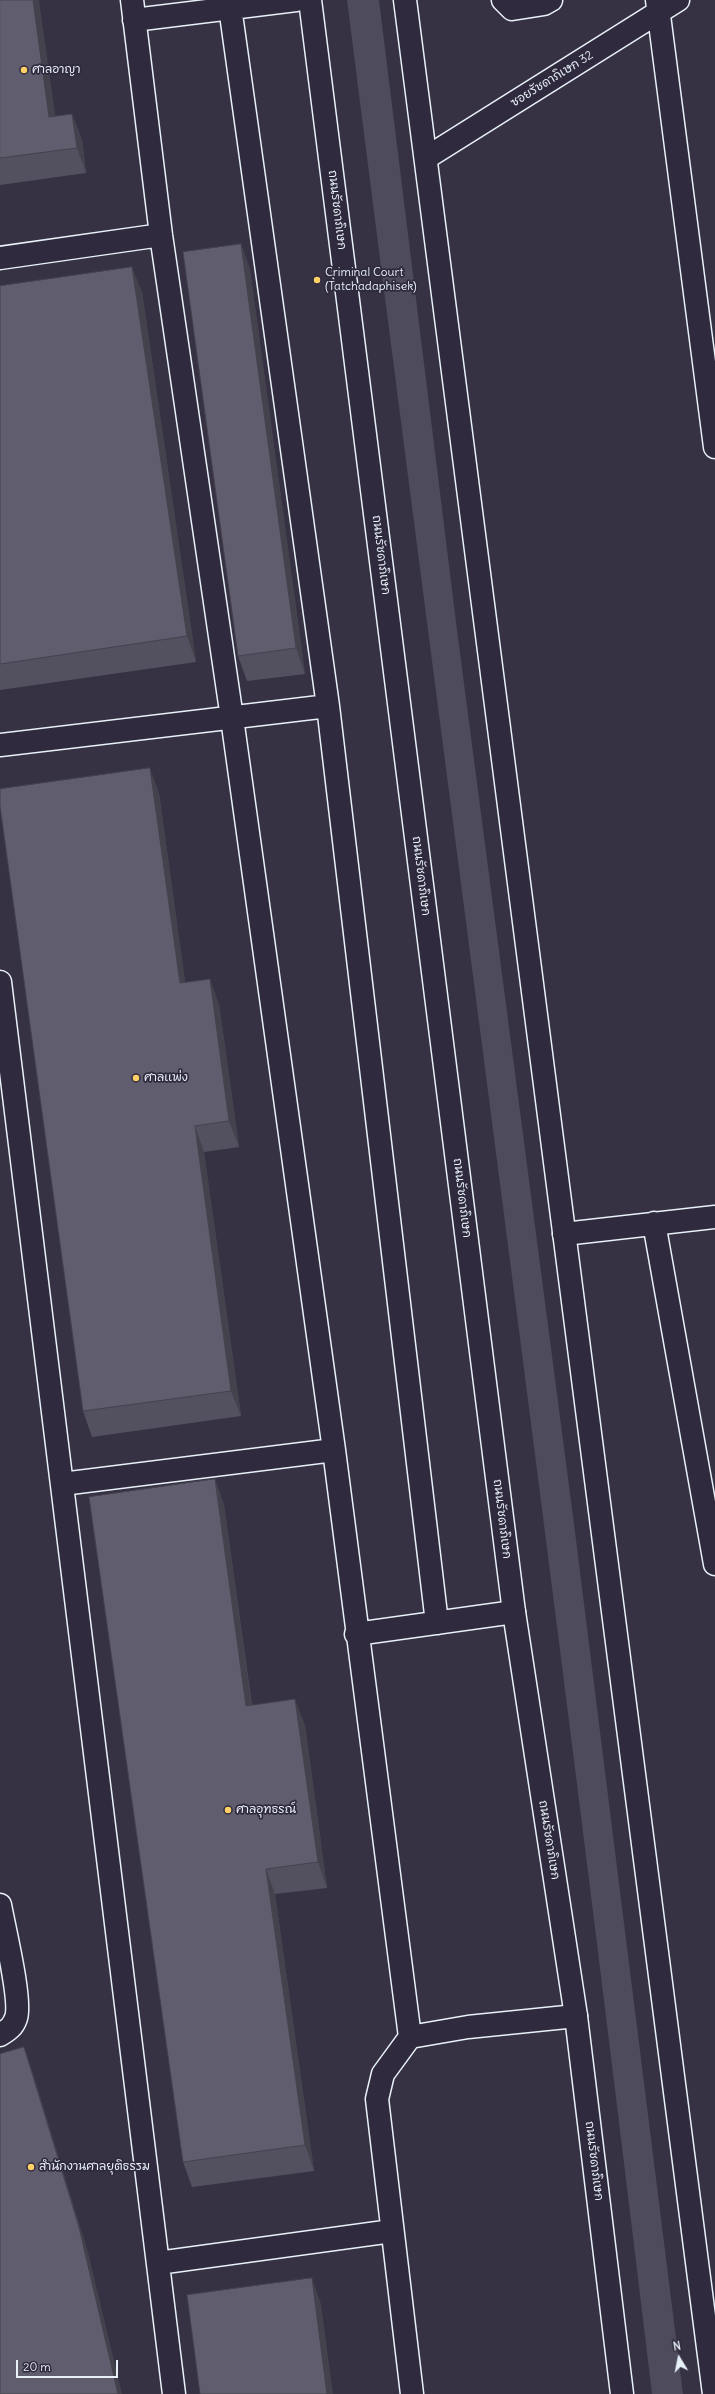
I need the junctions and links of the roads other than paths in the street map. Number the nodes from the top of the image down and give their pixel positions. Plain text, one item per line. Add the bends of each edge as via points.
1 (296, 0) edge
2 (310, 0) edge
3 (405, 0) edge
4 (503, 0) edge
5 (551, 0) edge
6 (678, 0) edge
7 (229, 4) edge
8 (657, 6) edge
9 (133, 10) edge
10 (426, 158) junction
11 (161, 235) junction
12 (0, 258) edge
13 (715, 447) edge
14 (328, 706) junction
15 (232, 718) junction
16 (0, 745) edge
17 (0, 982) edge
18 (715, 1217) edge
19 (654, 1223) junction
20 (564, 1234) junction
21 (334, 1450) junction
22 (62, 1484) junction
23 (715, 1564) edge
24 (514, 1612) junction
25 (437, 1624) junction
26 (356, 1634) junction
27 (0, 1906) edge
28 (576, 2016) junction
29 (0, 2035) edge
30 (410, 2037) junction
31 (392, 2231) junction
32 (158, 2263) junction
33 (174, 2394) edge
34 (412, 2394) edge
35 (622, 2394) edge
36 (714, 2394) edge

1 - 7 main road
2 - 24 main road, ถนนรัชดาภิเษก
3 - 10 main road
4 - 5 main road via 512,9 544,4
6 - 8 main road, ซอยรัชดาภิเษก 32
7 - 9 main road
7 - 14 main road
8 - 10 main road, ซอยรัชดาภิเษก 32
8 - 13 main road
9 - 11 main road
10 - 20 main road
11 - 12 main road
11 - 15 main road
14 - 15 main road
14 - 25 main road
15 - 16 main road
15 - 21 main road
17 - 22 main road
18 - 19 main road
19 - 20 main road
19 - 23 main road
20 - 36 main road
21 - 22 main road
21 - 26 main road
22 - 32 main road
24 - 25 main road
24 - 28 main road, ถนนรัชดาภิเษก
25 - 26 main road
26 - 30 main road
27 - 29 main road via 16,1995 17,2017 11,2029
28 - 30 main road via 468,2026
28 - 35 main road, ถนนรัชดาภิเษก
30 - 31 main road via 383,2074 377,2099
31 - 32 main road
31 - 34 main road
32 - 33 main road

